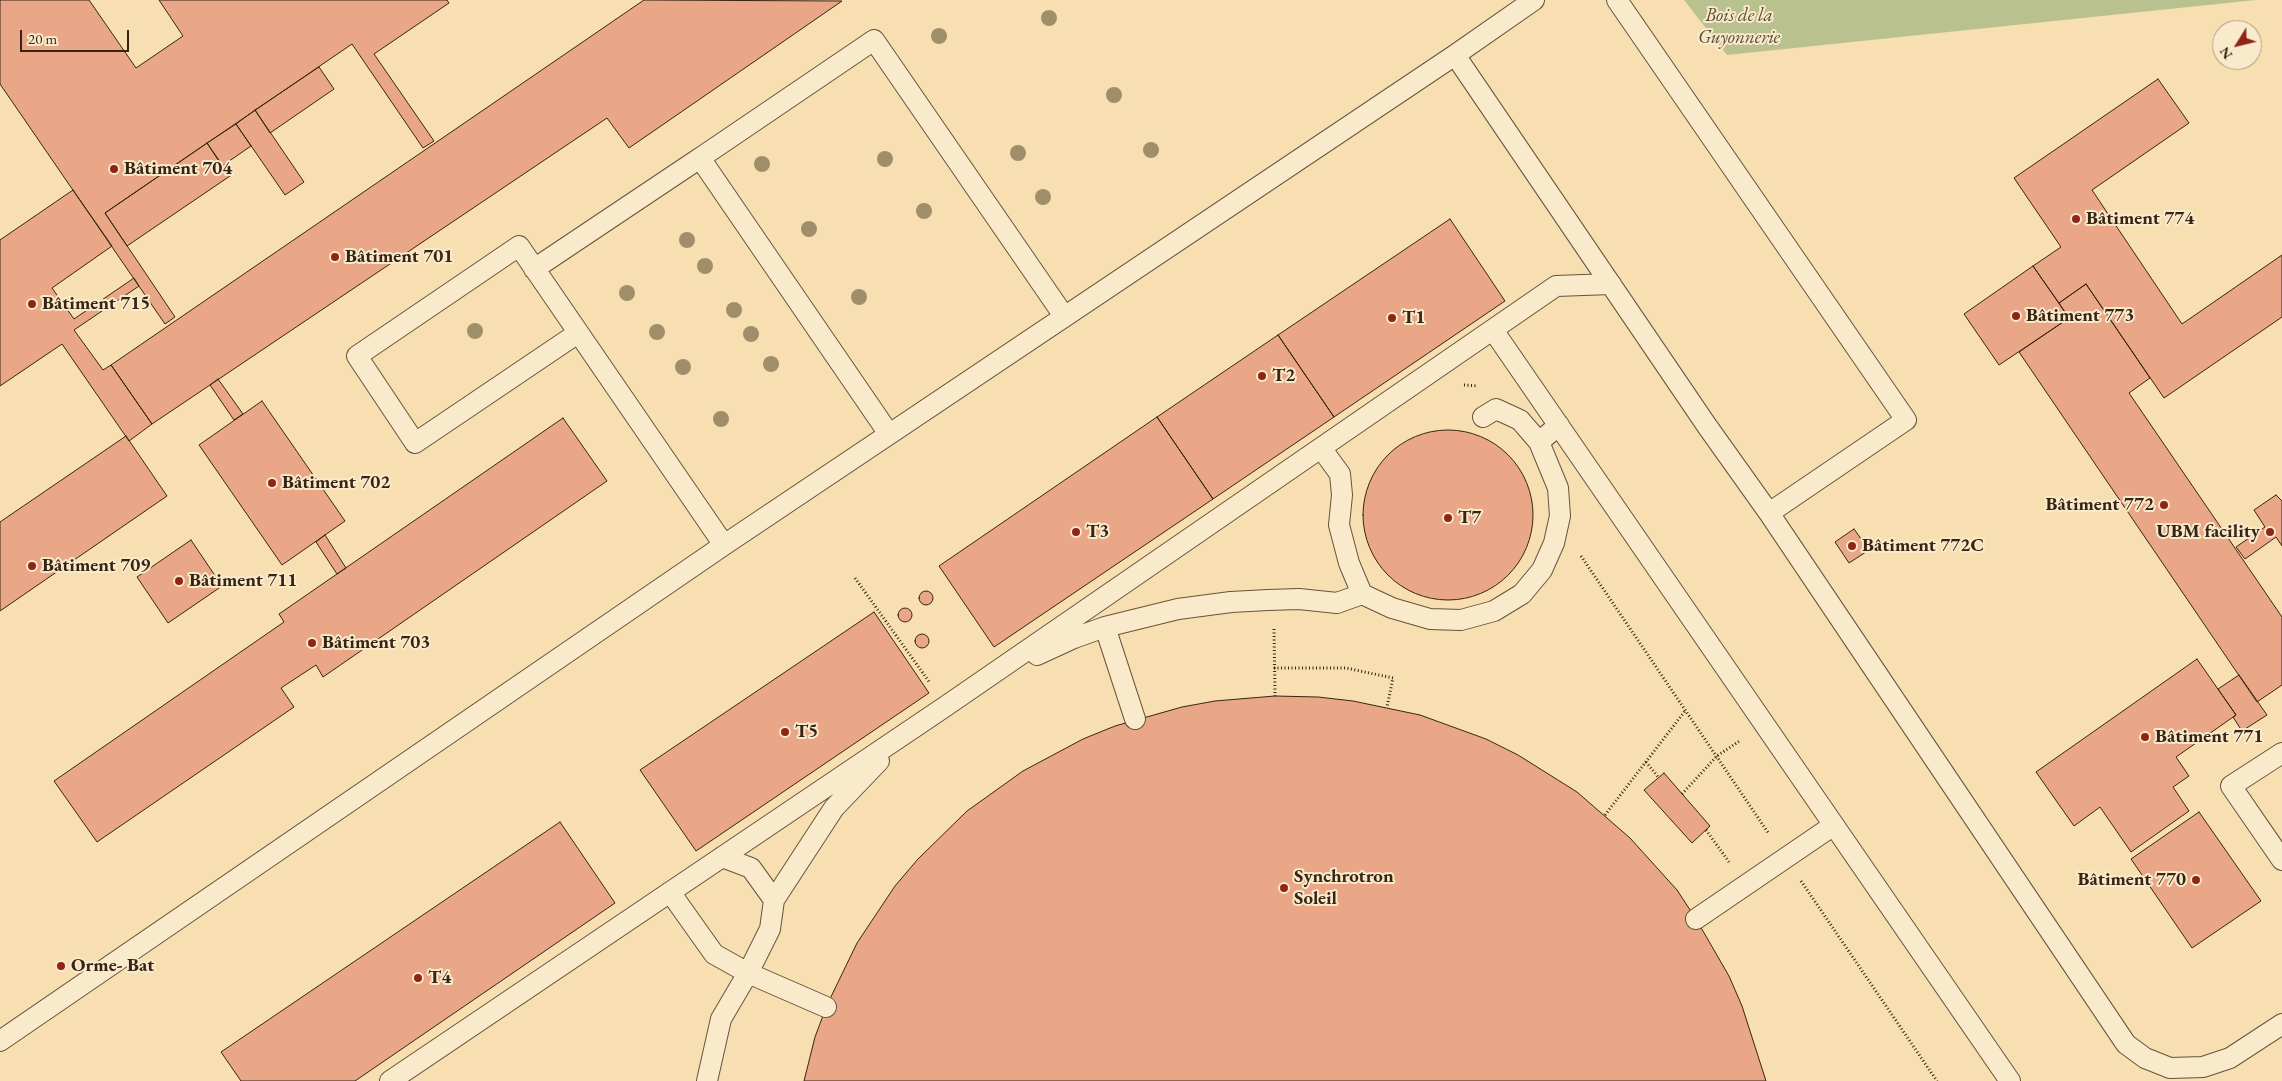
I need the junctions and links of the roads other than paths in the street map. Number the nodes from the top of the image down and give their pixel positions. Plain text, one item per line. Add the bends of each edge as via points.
1 (1534, 0) edge
2 (1617, 0) edge
3 (1456, 55) junction
4 (700, 158) junction
5 (534, 269) junction
6 (1611, 284) junction
7 (1064, 316) junction
8 (1493, 330) junction
9 (578, 333) junction
10 (1483, 417) dead end
11 (1559, 426) junction
12 (889, 434) junction
13 (1538, 442) junction
14 (1321, 448) junction
15 (1769, 513) junction
16 (724, 545) junction
17 (1362, 594) junction
18 (1106, 627) junction
19 (946, 706) junction
20 (1135, 719) dead end
21 (2282, 753) edge
22 (1834, 824) junction
23 (722, 857) junction
24 (2282, 860) edge
25 (670, 892) junction
26 (774, 900) junction
27 (1696, 918) dead end
28 (748, 973) junction
29 (826, 1007) dead end
30 (2282, 1024) edge
31 (0, 1041) edge
32 (390, 1081) edge
33 (706, 1081) edge
34 (2010, 1081) edge

1 - 3 lane
2 - 15 lane via 1906,420
3 - 6 lane
3 - 7 lane
4 - 5 lane
4 - 7 lane via 874,40
4 - 12 lane
5 - 9 lane
5 - 9 lane via 519,246 357,356 416,443
6 - 8 lane via 1556,286
6 - 15 lane
7 - 12 lane
8 - 11 lane
8 - 14 lane
9 - 16 lane
10 - 13 lane via 1496,409 1520,420
11 - 13 lane
11 - 22 lane
12 - 16 lane
13 - 17 lane via 1558,488 1560,516 1554,543 1542,570 1522,594 1494,611 1461,620 1430,619 1392,608
14 - 17 lane via 1340,474 1339,525 1349,563
14 - 19 lane
15 - 30 lane via 2126,1044 2145,1058 2170,1068 2203,1067 2230,1058
16 - 31 lane
17 - 18 lane via 1337,603 1299,599 1231,602 1178,609
18 - 19 lane via 1006,669
18 - 20 lane
19 - 23 lane
19 - 26 lane via 883,757 834,808
21 - 24 lane via 2231,786
22 - 27 lane
22 - 34 lane
23 - 25 lane
23 - 26 lane via 751,868
25 - 28 lane via 714,954
25 - 32 lane
26 - 28 lane via 770,929
28 - 29 lane
28 - 33 lane via 721,1019

